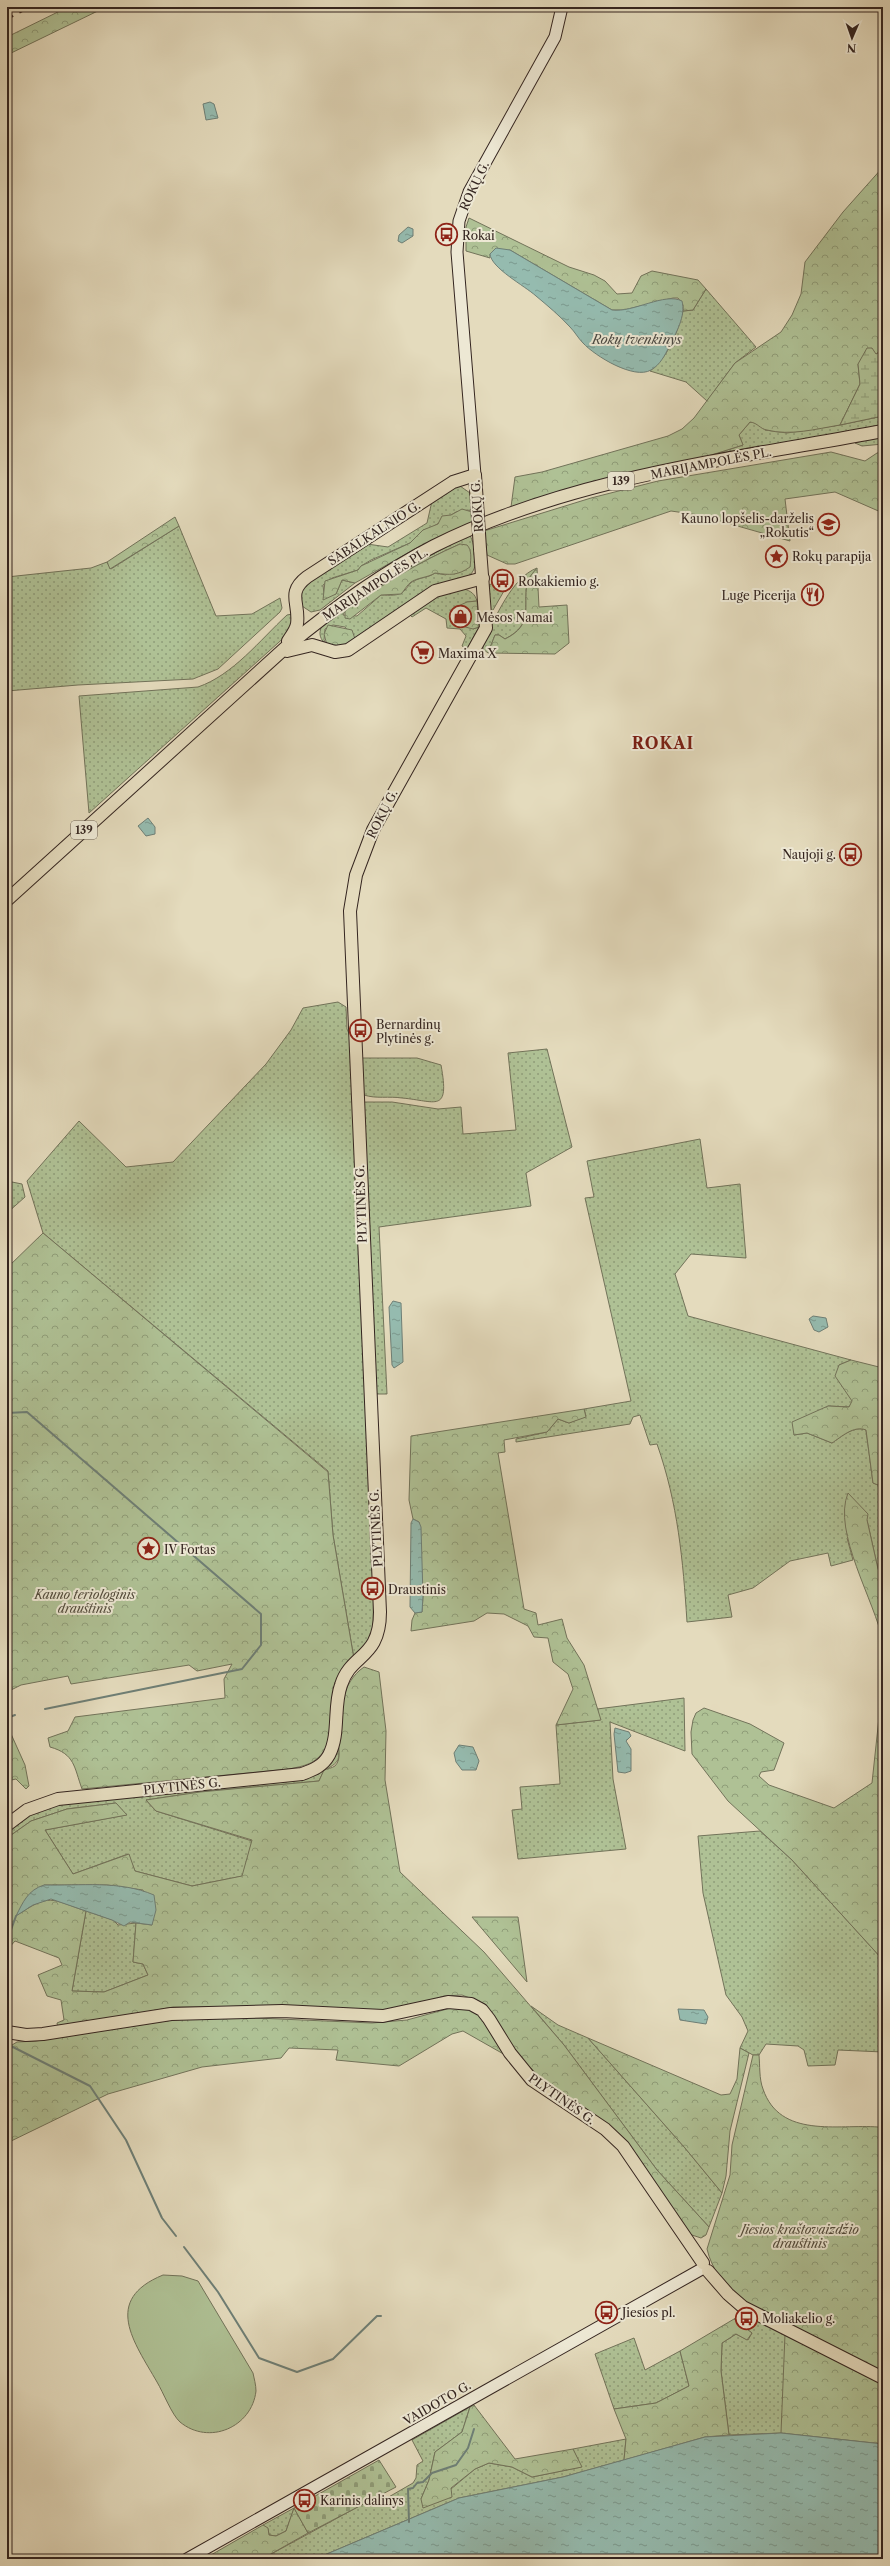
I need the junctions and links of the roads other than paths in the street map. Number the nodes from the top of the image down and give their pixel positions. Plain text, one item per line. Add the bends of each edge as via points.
1 (562, 7) edge
2 (883, 431) edge
3 (475, 475) junction
4 (483, 578) junction
5 (297, 610) junction
6 (325, 615) junction
7 (324, 650) junction
8 (280, 652) junction
9 (7, 900) edge
10 (353, 997) joint
11 (7, 1825) edge
12 (7, 2032) edge
13 (704, 2268) junction
14 (883, 2378) edge
15 (187, 2559) edge

1 - 3 main road, ROKŲ G. via 555,37 469,192 459,221 457,252
2 - 6 main road, MARIJAMPOLĖS PL. / 139 via 637,478 546,501 433,547 375,581
3 - 4 main road, ROKŲ G., bridge
3 - 5 main road, SABALKALNIO G. via 442,488 307,577 296,589 294,599
4 - 7 main road via 435,591 348,650
4 - 10 main road, ROKŲ G. via 486,628 385,806 366,846 356,875 350,911
5 - 6 main road via 308,615
5 - 8 main road, SABALKALNIO G. via 297,626
6 - 7 main road via 316,633
6 - 8 main road, MARIJAMPOLĖS PL. / 139
7 - 8 main road via 312,645 303,645
8 - 9 main road, MARIJAMPOLĖS PL. / 139
10 - 11 main road, PLYTINĖS G. via 380,1622 376,1641 347,1674 341,1686 330,1753 321,1765 302,1774 58,1799 27,1810
12 - 13 main road, PLYTINĖS G. via 43,2034 171,2014 282,2011 383,2016 448,2002 471,2004 482,2010 510,2053 532,2080 605,2129 623,2146
13 - 14 main road via 744,2307
13 - 15 main road, VAIDOTO G.

